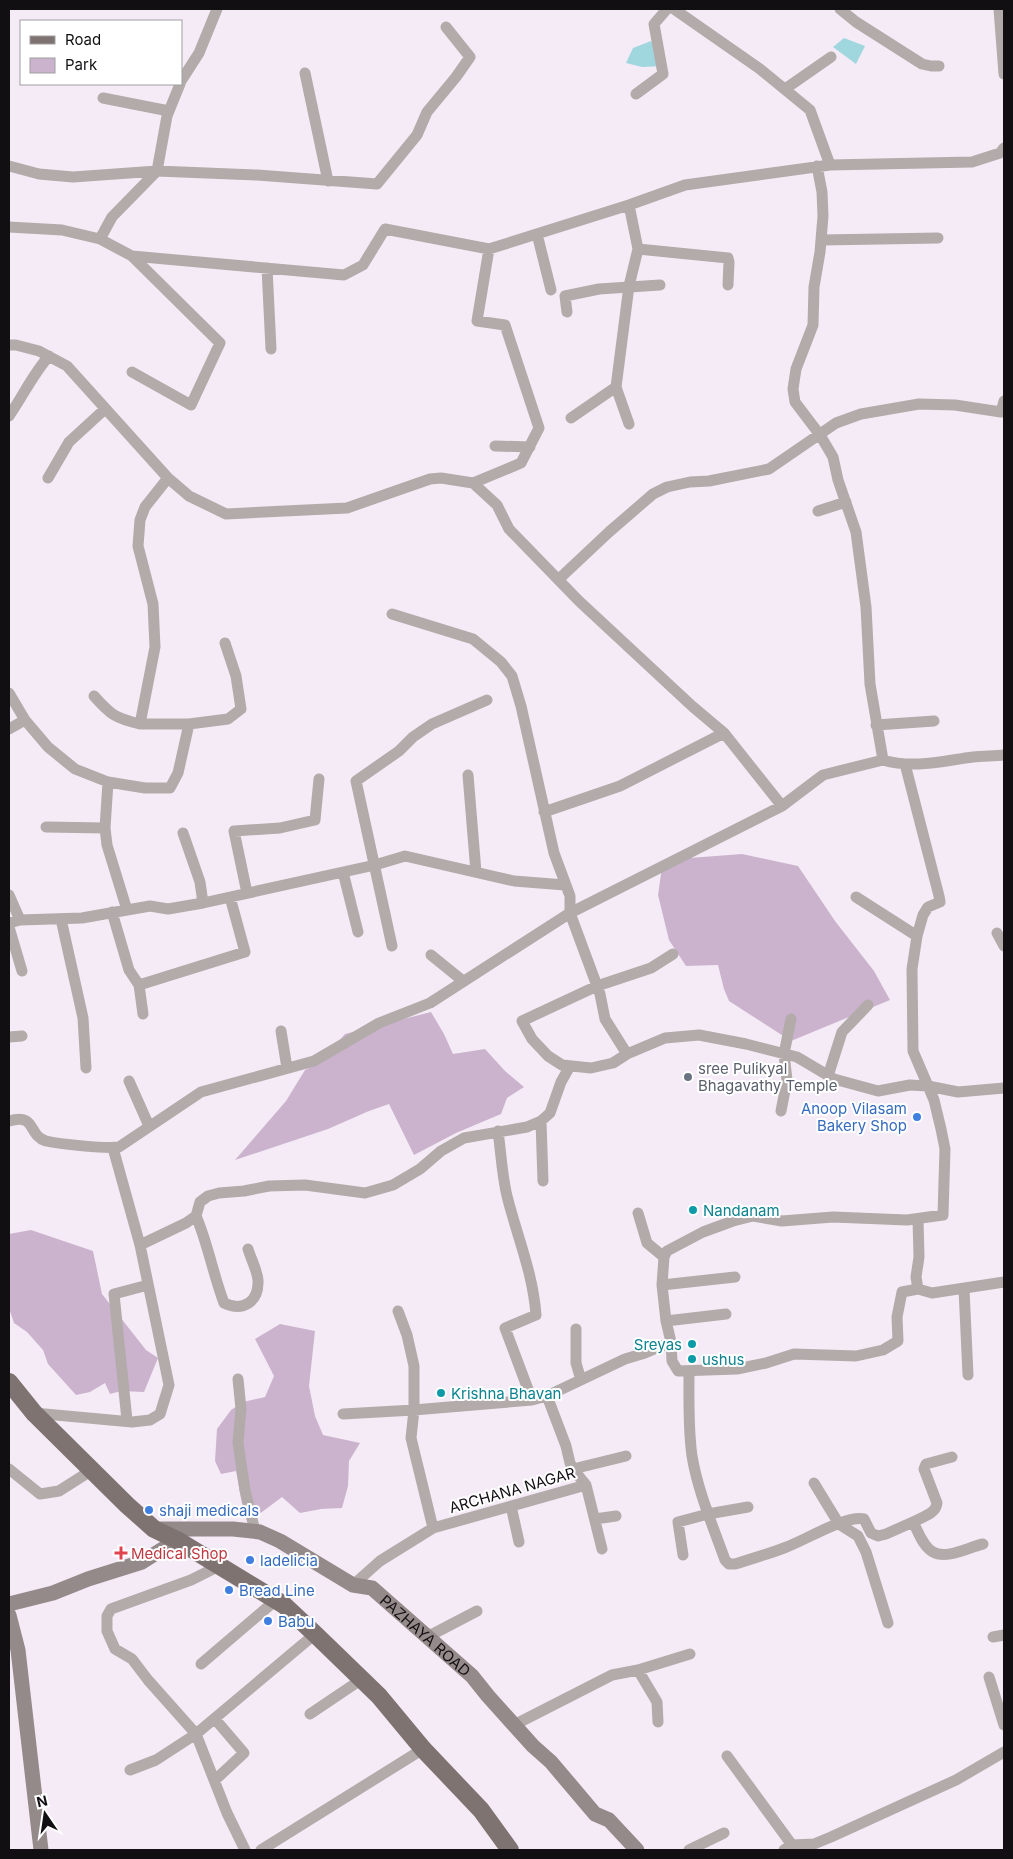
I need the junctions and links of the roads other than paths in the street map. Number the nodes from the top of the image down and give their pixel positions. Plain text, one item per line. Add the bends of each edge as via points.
1 (217, 9) edge
2 (667, 9) edge
3 (674, 9) edge
4 (840, 9) edge
5 (999, 9) edge
6 (446, 27) dead end
7 (831, 57) dead end
8 (930, 65) dead end
9 (306, 73) dead end
10 (1004, 74) edge
11 (182, 79) edge
12 (179, 85) edge
13 (785, 89) junction
14 (636, 94) dead end
15 (103, 98) dead end
16 (169, 111) junction
17 (1004, 148) edge
18 (830, 165) junction
19 (9, 166) edge
20 (817, 166) junction
21 (157, 171) junction
22 (328, 180) junction
23 (629, 205) junction
24 (9, 227) edge
25 (537, 234) junction
26 (938, 238) dead end
27 (100, 239) junction
28 (822, 240) junction
29 (638, 248) junction
30 (489, 249) junction
31 (132, 256) junction
32 (267, 268) junction
33 (660, 285) dead end
34 (728, 285) dead end
35 (629, 286) junction
36 (551, 290) dead end
37 (567, 312) dead end
38 (9, 345) edge
39 (271, 349) dead end
40 (49, 356) junction
41 (132, 372) dead end
42 (616, 387) junction
43 (1004, 401) edge
44 (106, 409) junction
45 (9, 416) edge
46 (571, 418) dead end
47 (629, 424) dead end
48 (820, 435) junction
49 (495, 446) dead end
50 (530, 447) junction
51 (48, 478) dead end
52 (168, 478) junction
53 (473, 483) junction
54 (846, 502) junction
55 (818, 511) dead end
56 (559, 579) junction
57 (392, 614) dead end
58 (225, 643) dead end
59 (9, 693) edge
60 (94, 696) dead end
61 (487, 700) dead end
62 (25, 720) junction
63 (934, 721) dead end
64 (140, 724) junction
65 (189, 724) junction
66 (876, 725) junction
67 (9, 729) edge
68 (724, 733) junction
69 (1004, 755) edge
70 (883, 760) junction
71 (905, 764) junction
72 (468, 775) dead end
73 (319, 779) dead end
74 (108, 782) junction
75 (782, 806) junction
76 (544, 812) junction
77 (46, 827) dead end
78 (105, 828) junction
79 (183, 833) dead end
80 (375, 864) junction
81 (343, 872) junction
82 (476, 872) junction
83 (565, 885) junction
84 (247, 893) junction
85 (9, 895) edge
86 (230, 897) junction
87 (856, 897) dead end
88 (203, 903) junction
89 (127, 910) junction
90 (112, 912) junction
91 (570, 913) junction
92 (61, 919) junction
93 (14, 922) edge
94 (9, 927) edge
95 (358, 932) dead end
96 (997, 932) dead end
97 (917, 936) junction
98 (392, 946) dead end
99 (1004, 946) edge
100 (672, 954) dead end
101 (431, 955) dead end
102 (22, 971) dead end
103 (463, 981) junction
104 (139, 985) junction
105 (597, 986) junction
106 (868, 1005) dead end
107 (143, 1014) dead end
108 (791, 1019) dead end
109 (281, 1031) dead end
110 (22, 1036) dead end
111 (9, 1037) edge
112 (627, 1054) junction
113 (784, 1054) junction
114 (570, 1066) junction
115 (86, 1068) dead end
116 (287, 1068) junction
117 (828, 1076) junction
118 (129, 1081) dead end
119 (928, 1086) junction
120 (1004, 1088) edge
121 (781, 1111) dead end
122 (9, 1121) edge
123 (542, 1121) junction
124 (149, 1126) junction
125 (498, 1132) junction
126 (113, 1148) junction
127 (543, 1181) dead end
128 (638, 1213) dead end
129 (196, 1216) junction
130 (918, 1219) junction
131 (140, 1245) junction
132 (248, 1249) dead end
133 (664, 1257) junction
134 (736, 1277) dead end
135 (1004, 1282) edge
136 (662, 1284) junction
137 (148, 1285) junction
138 (918, 1289) junction
139 (964, 1289) junction
140 (398, 1311) dead end
141 (726, 1314) dead end
142 (666, 1321) junction
143 (576, 1329) dead end
144 (671, 1342) junction
145 (689, 1371) junction
146 (968, 1375) dead end
147 (238, 1379) dead end
148 (581, 1380) junction
149 (9, 1382) edge
150 (548, 1396) junction
151 (532, 1400) junction
152 (414, 1410) junction
153 (34, 1413) junction
154 (344, 1414) dead end
155 (127, 1420) junction
156 (626, 1456) dead end
157 (952, 1457) dead end
158 (9, 1469) edge
159 (573, 1469) junction
160 (92, 1470) junction
161 (814, 1483) dead end
162 (586, 1485) junction
163 (511, 1506) junction
164 (748, 1507) dead end
165 (708, 1514) junction
166 (616, 1516) dead end
167 (595, 1519) junction
168 (913, 1522) junction
169 (839, 1524) junction
170 (433, 1528) junction
171 (154, 1529) junction
172 (255, 1532) junction
173 (177, 1540) junction
174 (520, 1542) dead end
175 (983, 1544) dead end
176 (602, 1549) dead end
177 (683, 1555) dead end
178 (219, 1566) junction
179 (353, 1585) junction
180 (276, 1600) junction
181 (9, 1604) edge
182 (477, 1611) dead end
183 (9, 1615) edge
184 (888, 1623) dead end
185 (315, 1634) junction
186 (429, 1636) junction
187 (690, 1654) dead end
188 (201, 1664) dead end
189 (638, 1670) junction
190 (989, 1677) dead end
191 (362, 1679) junction
192 (310, 1714) dead end
193 (215, 1719) junction
194 (658, 1722) dead end
195 (514, 1725) junction
196 (1004, 1726) edge
197 (196, 1734) junction
198 (423, 1749) junction
199 (1004, 1752) edge
200 (727, 1756) dead end
201 (130, 1770) dead end
202 (215, 1780) junction
203 (724, 1833) dead end
204 (816, 1847) edge
205 (788, 1848) edge
206 (42, 1850) edge
207 (246, 1850) edge
208 (261, 1850) edge
209 (510, 1850) edge
210 (637, 1850) edge
211 (689, 1850) edge

1 - 11 street via 198,53
2 - 14 street via 654,24 663,74
3 - 13 street
4 - 8 street via 856,22
5 - 10 street
6 - 22 street via 470,57 427,112 417,135 377,184
7 - 13 street
9 - 22 street
12 - 16 street
13 - 18 street via 812,112
15 - 16 street
16 - 21 street
17 - 18 street via 1000,153 972,162
18 - 20 street
19 - 21 street via 39,174 73,177
20 - 23 street via 685,185
20 - 28 street via 822,192
21 - 22 street
21 - 27 street via 112,218
23 - 25 street
23 - 29 street
24 - 27 street via 62,230
25 - 30 street
25 - 36 street
26 - 28 street
27 - 31 street
28 - 48 street via 814,287 813,325 796,369 793,389 795,402
29 - 34 street via 728,258
29 - 35 street
30 - 32 street via 385,229 363,264 344,275
30 - 50 street via 478,321 505,325 539,428
31 - 32 street
31 - 41 street via 220,343 191,405
32 - 39 street
33 - 35 street
35 - 37 street via 565,296
35 - 42 street
38 - 40 street
40 - 44 street via 67,366
40 - 45 street
42 - 46 street
42 - 47 street
43 - 48 street via 1001,412 956,405 919,404 861,414 836,423
44 - 51 street via 70,442
44 - 52 street
48 - 54 street via 833,457
48 - 56 street via 769,469 690,482 654,494
49 - 50 street
50 - 53 street via 521,463
52 - 53 street via 189,496 226,514 346,508 430,479
52 - 64 street via 145,507 140,520 138,546 153,604 155,647
53 - 56 street via 497,505 509,529
54 - 55 street
54 - 66 street via 856,532
56 - 68 street via 579,602
57 - 76 street via 473,639 502,662 512,676 521,706
58 - 65 street via 236,676 241,709 228,719
59 - 62 street
60 - 64 street via 118,719
61 - 80 street via 432,724 356,780
62 - 67 street
62 - 74 street via 48,747 74,768
63 - 66 street
64 - 65 street
65 - 74 street via 178,772 170,788
66 - 70 street
68 - 75 street
68 - 76 street via 620,786
69 - 71 street
70 - 71 street
70 - 75 street via 823,775
71 - 97 street via 940,902 928,907
72 - 82 street
73 - 84 street via 315,820 280,828 234,831
74 - 78 street
75 - 91 street
76 - 83 street
77 - 78 street
78 - 89 street via 114,872
79 - 88 street via 200,882
80 - 81 street
80 - 82 street via 405,856
80 - 98 street
81 - 84 street
81 - 95 street
82 - 83 street via 514,881
83 - 91 street via 570,896
84 - 86 street
85 - 93 street
86 - 88 street
86 - 104 street via 245,952
87 - 97 street
88 - 89 street via 168,909 150,906
89 - 90 street
90 - 92 street
90 - 104 street via 129,970
91 - 103 street
91 - 105 street
92 - 93 street
92 - 115 street via 83,1018
94 - 102 street
96 - 99 street
97 - 119 street via 912,969 913,1051
100 - 105 street via 651,968
101 - 103 street
103 - 116 street via 430,1003 379,1023 314,1061
104 - 107 street
105 - 112 street via 605,1019
105 - 114 street via 522,1020 532,1039 548,1056
106 - 117 street via 842,1032
108 - 113 street
109 - 116 street
110 - 111 street
112 - 113 street via 665,1038 699,1035
112 - 114 street via 613,1063 591,1068
113 - 117 street via 797,1057
113 - 121 street via 787,1080
114 - 123 street via 550,1113
116 - 124 street via 201,1092
117 - 119 street via 878,1091 910,1085
118 - 124 street
119 - 120 street via 958,1092
119 - 130 street via 945,1149 944,1215
122 - 126 street via 28,1121 46,1141
123 - 125 street
123 - 127 street
124 - 126 street
125 - 129 street via 464,1138 441,1151 420,1169 384,1188 366,1193 305,1186 269,1186 219,1193 200,1202
125 - 151 street via 507,1195 535,1297 536,1314 505,1328
126 - 131 street
128 - 133 street via 647,1243
129 - 131 street
129 - 132 street via 224,1303 234,1308 247,1304 256,1295 258,1279
130 - 133 street via 833,1217 782,1221 753,1216 685,1241 667,1251
130 - 138 street
131 - 137 street
133 - 136 street
134 - 136 street
135 - 139 street
136 - 142 street
137 - 155 street via 114,1294
137 - 155 street via 169,1385 160,1414 150,1420
138 - 139 street via 932,1293
138 - 145 street via 902,1292 897,1317 898,1341 883,1350 856,1356 794,1354 737,1369
139 - 146 street
140 - 152 street, ARCHANA NAGAR via 414,1366
141 - 142 street
142 - 144 street
143 - 148 street via 576,1358
144 - 145 street via 674,1367 678,1371
144 - 148 street
145 - 165 street via 692,1455
147 - 172 street via 241,1409 238,1443
148 - 150 street
149 - 153 main road
150 - 151 street
150 - 159 street, ARCHANA NAGAR
151 - 152 street
152 - 154 street
152 - 170 street, ARCHANA NAGAR via 411,1438
153 - 155 street
153 - 160 main road
156 - 159 street
157 - 168 street via 924,1466 936,1507 934,1512
158 - 160 street via 40,1494 59,1491
159 - 162 street, ARCHANA NAGAR
160 - 171 main road
161 - 169 street
162 - 163 street, ARCHANA NAGAR
162 - 167 street
163 - 170 street, ARCHANA NAGAR
163 - 174 street
164 - 165 street
165 - 169 street via 729,1564 784,1548
165 - 177 street via 678,1522
166 - 167 street
167 - 176 street
168 - 169 street via 878,1536 871,1533 864,1519
168 - 175 street via 933,1552 957,1552
169 - 184 street via 858,1536 866,1552
170 - 179 street, ARCHANA NAGAR via 380,1561
171 - 172 street, PAZHAYA ROAD
171 - 173 main road
172 - 179 street, PAZHAYA ROAD via 280,1541
173 - 178 main road
173 - 181 street via 142,1562 53,1593
178 - 180 main road
178 - 197 street via 191,1580 114,1607 107,1616 107,1631 115,1649 132,1659
179 - 186 street, PAZHAYA ROAD via 372,1588
180 - 185 main road
180 - 188 street
182 - 186 street
183 - 206 street via 18,1650
185 - 191 main road
185 - 193 street
186 - 195 street, PAZHAYA ROAD via 472,1676
187 - 189 street
189 - 194 street via 657,1702
189 - 195 street via 612,1675
190 - 196 street
191 - 192 street
191 - 198 main road
193 - 197 street
193 - 202 street via 244,1753
195 - 210 street, PAZHAYA ROAD via 595,1814 610,1820
197 - 201 street via 156,1760
197 - 202 street
198 - 208 street
198 - 209 main road via 481,1810
199 - 204 street via 956,1780
200 - 205 street
202 - 207 street
203 - 211 street
204 - 205 street

